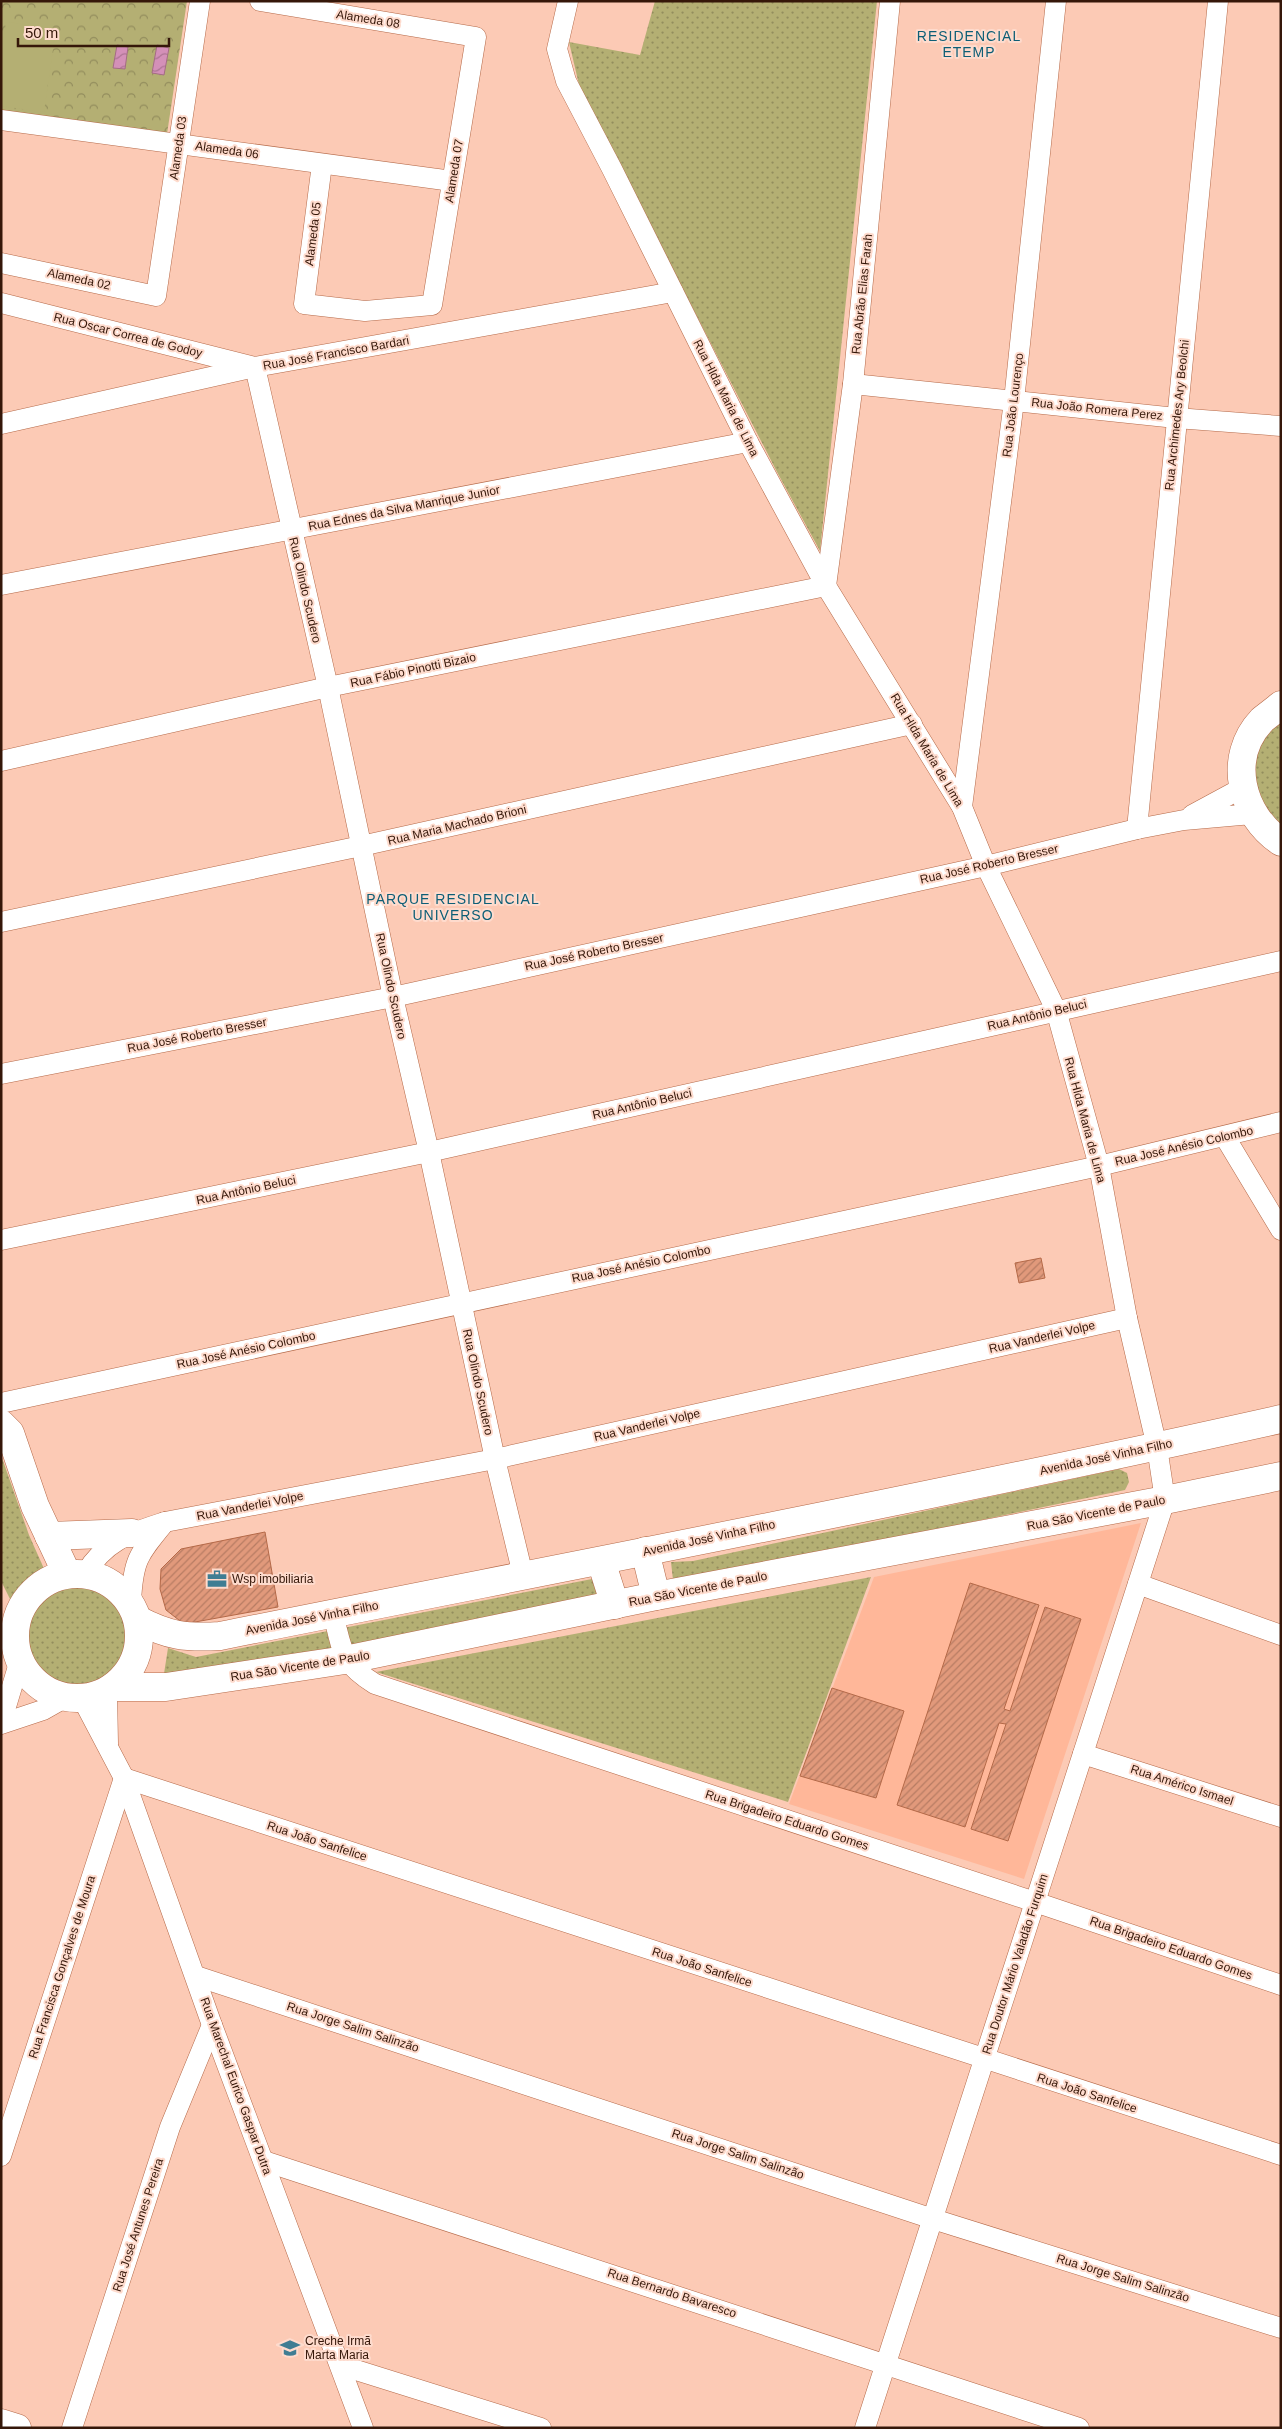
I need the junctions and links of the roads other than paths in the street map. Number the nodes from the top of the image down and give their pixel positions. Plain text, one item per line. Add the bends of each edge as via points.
1 (200, 1) edge
2 (260, 1) edge
3 (568, 1) edge
4 (890, 1) edge
5 (1056, 1) edge
6 (1218, 1) edge
7 (476, 37) joint
8 (1, 120) edge
9 (179, 144) junction
10 (322, 164) junction
11 (452, 181) junction
12 (1, 263) edge
13 (673, 292) junction
14 (156, 296) joint
15 (1, 303) edge
16 (432, 305) joint
17 (255, 367) junction
18 (853, 384) junction
19 (1014, 400) junction
20 (1176, 418) junction
21 (1, 424) edge
22 (1281, 426) edge
23 (748, 442) junction
24 (291, 530) junction
25 (1, 585) edge
26 (826, 586) junction
27 (328, 687) junction
28 (1281, 705) edge
29 (912, 724) junction
30 (1, 761) edge
31 (1242, 788) junction
32 (962, 808) junction
33 (1252, 814) junction
34 (1184, 820) junction
35 (1137, 829) junction
36 (1281, 842) edge
37 (362, 846) junction
38 (986, 866) junction
39 (1, 922) edge
40 (1281, 961) edge
41 (393, 996) junction
42 (1056, 1010) junction
43 (1, 1074) edge
44 (1281, 1122) edge
45 (1225, 1137) junction
46 (430, 1152) junction
47 (1099, 1166) junction
48 (1281, 1230) edge
49 (1, 1240) edge
50 (461, 1303) junction
51 (1127, 1318) junction
52 (1, 1403) edge
53 (1281, 1419) edge
54 (1, 1424) edge
55 (1157, 1446) junction
56 (495, 1459) junction
57 (1281, 1476) edge
58 (1166, 1500) junction
59 (165, 1522) junction
60 (132, 1532) junction
61 (49, 1536) junction
62 (645, 1551) junction
63 (601, 1561) junction
64 (76, 1574) junction
65 (524, 1575) junction
66 (1138, 1584) junction
67 (656, 1596) junction
68 (615, 1605) junction
69 (134, 1611) junction
70 (9, 1613) edge
71 (332, 1614) junction
72 (1281, 1635) edge
73 (20, 1660) junction
74 (345, 1660) junction
75 (92, 1693) junction
76 (1, 1724) edge
77 (1083, 1754) junction
78 (124, 1778) junction
79 (1281, 1817) edge
80 (1035, 1902) junction
81 (196, 1976) junction
82 (1281, 1985) edge
83 (212, 2025) junction
84 (984, 2060) junction
85 (1281, 2155) edge
86 (1, 2156) edge
87 (264, 2161) junction
88 (933, 2219) junction
89 (1281, 2328) edge
90 (886, 2363) junction
91 (340, 2365) junction
92 (1, 2423) edge
93 (17, 2428) edge
94 (72, 2428) edge
95 (363, 2428) edge
96 (541, 2428) edge
97 (865, 2428) edge
98 (1079, 2428) edge

1 - 9 street, Alameda 03
2 - 7 street, Alameda 08
3 - 13 street, Rua Hlda Maria de Lima via 557,49 566,81
4 - 18 street, Rua Abrão Elias Farah
5 - 19 street, Rua João Lourenço
6 - 20 street, Rua Archimedes Ary Beolchi
7 - 11 street, Alameda 07
8 - 9 street, Alameda 06
9 - 10 street, Alameda 06
9 - 14 street, Alameda 03
10 - 11 street, Alameda 06
10 - 16 street, Alameda 05 via 304,304 365,311
11 - 16 street, Alameda 07
12 - 14 street, Alameda 02
13 - 17 street, Rua José Francisco Bardari
13 - 23 street, Rua Hlda Maria de Lima
15 - 17 street, Rua Oscar Correa de Godoy
17 - 21 street, Rua José Francisco Bardari
17 - 24 street, Rua Olindo Scudero
18 - 19 street, Rua João Romera Perez
18 - 26 street, Rua Abrão Elias Farah
19 - 20 street, Rua João Romera Perez
19 - 32 street, Rua João Lourenço
20 - 22 street, Rua João Romera Perez
20 - 35 street, Rua Archimedes Ary Beolchi
23 - 24 street, Rua Ednes da Silva Manrique Junior
23 - 26 street, Rua Hlda Maria de Lima
24 - 25 street, Rua Ednes da Silva Manrique Junior
24 - 27 street, Rua Olindo Scudero
26 - 27 street, Rua Fábio Pinotti Bizaio
26 - 29 street, Rua Hlda Maria de Lima
27 - 30 street, Rua Fábio Pinotti Bizaio
27 - 37 street, Rua Olindo Scudero
28 - 31 street via 1262,720 1248,740 1242,764
29 - 32 street, Rua Hlda Maria de Lima
29 - 37 street, Rua Maria Machado Brioni
31 - 33 street
31 - 34 street, Rua José Roberto Bresser
32 - 38 street, Rua Hlda Maria de Lima
33 - 34 street, Rua José Roberto Bresser
33 - 36 street
34 - 35 street, Rua José Roberto Bresser
35 - 38 street, Rua José Roberto Bresser
37 - 39 street, Rua Maria Machado Brioni
37 - 41 street, Rua Olindo Scudero
38 - 41 street, Rua José Roberto Bresser
38 - 42 street, Rua Hlda Maria de Lima
40 - 42 street, Rua Antônio Beluci
41 - 43 street, Rua José Roberto Bresser
41 - 46 street, Rua Olindo Scudero
42 - 46 street, Rua Antônio Beluci
42 - 47 street, Rua Hlda Maria de Lima
44 - 45 street, Rua José Anésio Colombo
45 - 47 street, Rua José Anésio Colombo
45 - 48 street
46 - 49 street, Rua Antônio Beluci
46 - 50 street, Rua Olindo Scudero
47 - 50 street, Rua José Anésio Colombo
47 - 51 street, Rua Hlda Maria de Lima
50 - 52 street, Rua José Anésio Colombo
50 - 56 street, Rua Olindo Scudero
51 - 55 street, Rua Hlda Maria de Lima
51 - 56 street, Rua Vanderlei Volpe
53 - 55 street, Avenida José Vinha Filho
54 - 61 street via 10,1433
55 - 58 street, Rua Hlda Maria de Lima
55 - 62 street, Avenida José Vinha Filho
56 - 59 street, Rua Vanderlei Volpe
56 - 65 street, Rua Olindo Scudero
57 - 58 street, Rua São Vicente de Paulo
58 - 66 street, Rua Doutor Mário Valadão Furquim
58 - 67 street, Rua São Vicente de Paulo
59 - 60 street, Rua Vanderlei Volpe
59 - 69 street via 140,1552 132,1574
60 - 61 street
60 - 64 street, Rua Vanderlei Volpe via 112,1543
61 - 64 street
62 - 63 street, Avenida José Vinha Filho
62 - 67 street
63 - 65 street, Avenida José Vinha Filho
63 - 68 street
64 - 69 street via 103,1579 119,1589
64 - 70 street via 50,1580 35,1590 23,1605
65 - 71 street, Avenida José Vinha Filho
66 - 72 street
66 - 77 street, Rua Doutor Mário Valadão Furquim
67 - 68 street, Rua São Vicente de Paulo
68 - 74 street, Rua São Vicente de Paulo
69 - 71 street, Avenida José Vinha Filho via 160,1631 189,1638 220,1636
69 - 75 street via 139,1645 130,1668
70 - 73 street
71 - 74 street
73 - 75 street via 27,1673 51,1693
73 - 76 street
74 - 75 street, Rua São Vicente de Paulo via 166,1687
74 - 80 street, Rua Brigadeiro Eduardo Gomes via 375,1684
75 - 76 street, Rua São Vicente de Paulo
75 - 78 street, Rua Marechal Eurico Gaspar Dutra via 108,1746
77 - 79 street, Rua Américo Ismael
77 - 80 street, Rua Doutor Mário Valadão Furquim
78 - 81 street, Rua Marechal Eurico Gaspar Dutra
78 - 84 street, Rua João Sanfelice
78 - 86 street, Rua Francisca Gonçalves de Moura
80 - 82 street, Rua Brigadeiro Eduardo Gomes
80 - 84 street, Rua Doutor Mário Valadão Furquim
81 - 83 street, Rua Marechal Eurico Gaspar Dutra
81 - 88 street, Rua Jorge Salim Salinzão
83 - 87 street, Rua Marechal Eurico Gaspar Dutra
83 - 94 street, Rua José Antunes Pereira via 170,2127
84 - 85 street, Rua João Sanfelice
84 - 88 street, Rua Doutor Mário Valadão Furquim
87 - 90 street, Rua Bernardo Bavaresco
87 - 91 street, Rua Marechal Eurico Gaspar Dutra
88 - 89 street, Rua Jorge Salim Salinzão
88 - 90 street, Rua Doutor Mário Valadão Furquim
90 - 97 street, Rua Doutor Mário Valadão Furquim
90 - 98 street, Rua Bernardo Bavaresco
91 - 95 street, Rua Marechal Eurico Gaspar Dutra
91 - 96 street
92 - 93 street

